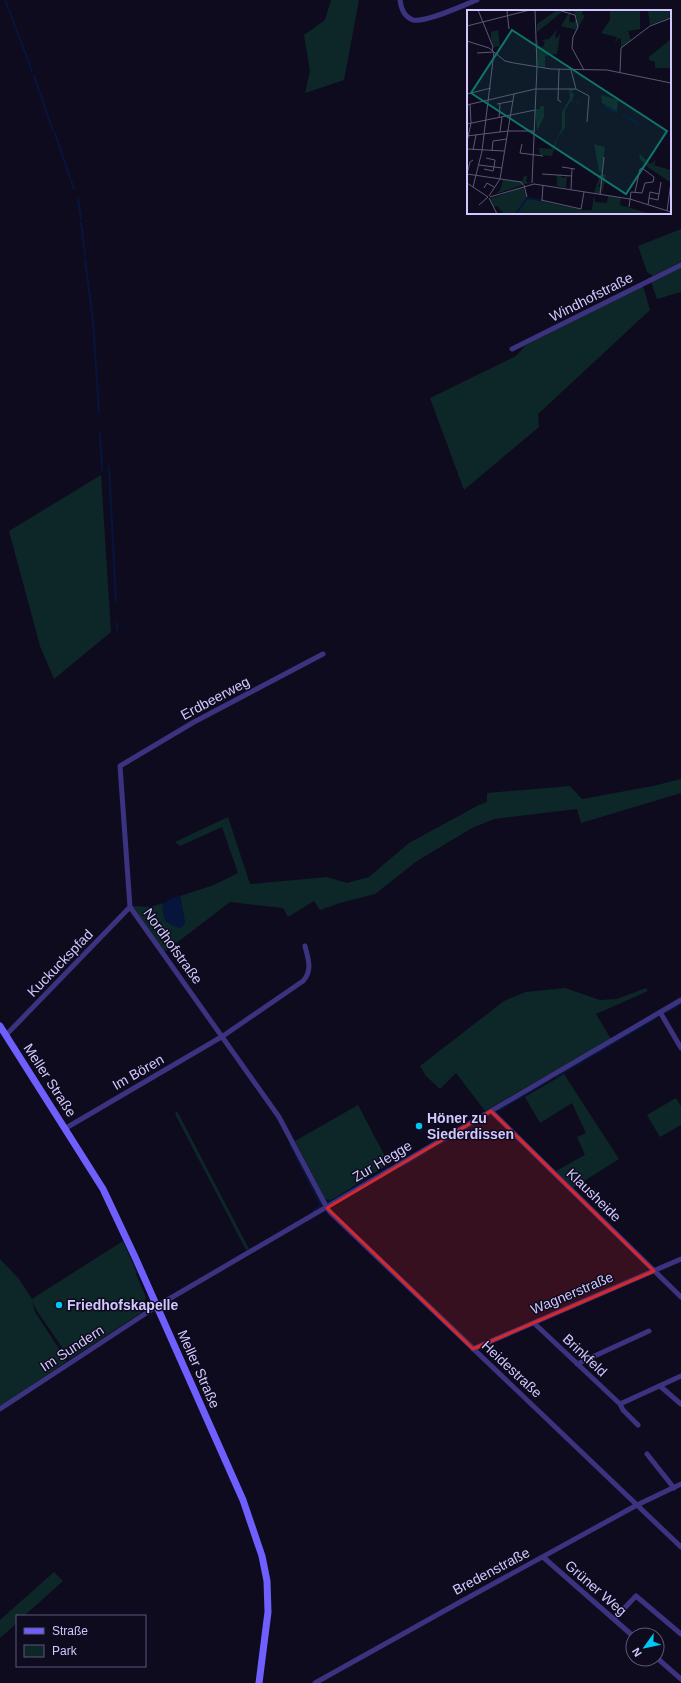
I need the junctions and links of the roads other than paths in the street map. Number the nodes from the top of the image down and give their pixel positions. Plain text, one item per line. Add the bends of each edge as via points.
1 (400, 0) edge
2 (477, 0) edge
3 (681, 265) edge
4 (512, 349) dead end
5 (323, 654) dead end
6 (120, 766) joint
7 (130, 907) junction
8 (305, 946) dead end
9 (681, 1000) edge
10 (660, 1012) junction
11 (0, 1026) edge
12 (6, 1035) junction
13 (223, 1036) junction
14 (681, 1048) edge
15 (491, 1111) junction
16 (66, 1128) junction
17 (326, 1208) junction
18 (681, 1259) edge
19 (654, 1270) junction
20 (681, 1297) edge
21 (157, 1306) junction
22 (534, 1323) junction
23 (649, 1331) dead end
24 (473, 1349) junction
25 (577, 1364) junction
26 (681, 1376) edge
27 (660, 1386) junction
28 (620, 1404) junction
29 (680, 1404) edge
30 (0, 1409) edge
31 (638, 1425) dead end
32 (647, 1454) dead end
33 (681, 1484) edge
34 (674, 1488) junction
35 (637, 1505) junction
36 (681, 1547) edge
37 (543, 1557) junction
38 (614, 1619) junction
39 (625, 1629) edge
40 (681, 1634) edge
41 (665, 1665) edge
42 (681, 1679) edge
43 (259, 1683) edge
44 (315, 1683) edge

1 - 2 street via 405,14 413,20 425,20
3 - 4 street, Windhofstraße
5 - 6 street, Erdbeerweg via 194,722
6 - 7 street, Nordhofstraße
7 - 12 street, Kuckuckspfad
7 - 13 street, Nordhofstraße
8 - 13 street via 310,966 309,973 303,981
9 - 10 street, Zur Hegge
10 - 14 street
10 - 15 street, Zur Hegge
11 - 12 main road, Meller Straße
12 - 16 main road, Meller Straße
13 - 16 street, Im Bören
13 - 17 street, Nordhofstraße via 279,1117
15 - 17 street, Zur Hegge
15 - 19 street, Klausheide
16 - 21 main road, Meller Straße via 103,1189
17 - 21 street, Zur Hegge
17 - 24 street, Heidestraße
18 - 19 street, Wagnerstraße
19 - 20 street, Klausheide
19 - 22 street, Wagnerstraße
21 - 30 street, Im Sundern
21 - 43 main road, Meller Straße via 243,1500 262,1556 267,1581 268,1612
22 - 24 street, Wagnerstraße
22 - 25 street, Brinkfeld
23 - 25 street
24 - 35 street, Heidestraße
25 - 28 street, Brinkfeld
26 - 27 street
27 - 28 street
27 - 29 street
28 - 31 street, Brinkfeld
32 - 34 street
33 - 34 street, Bredenstraße
34 - 35 street, Bredenstraße
35 - 36 street, Heidestraße
35 - 37 street, Bredenstraße
37 - 38 street, Grüner Weg
37 - 44 street, Bredenstraße
38 - 39 street, Grüner Weg
38 - 40 street via 636,1596
41 - 42 street

